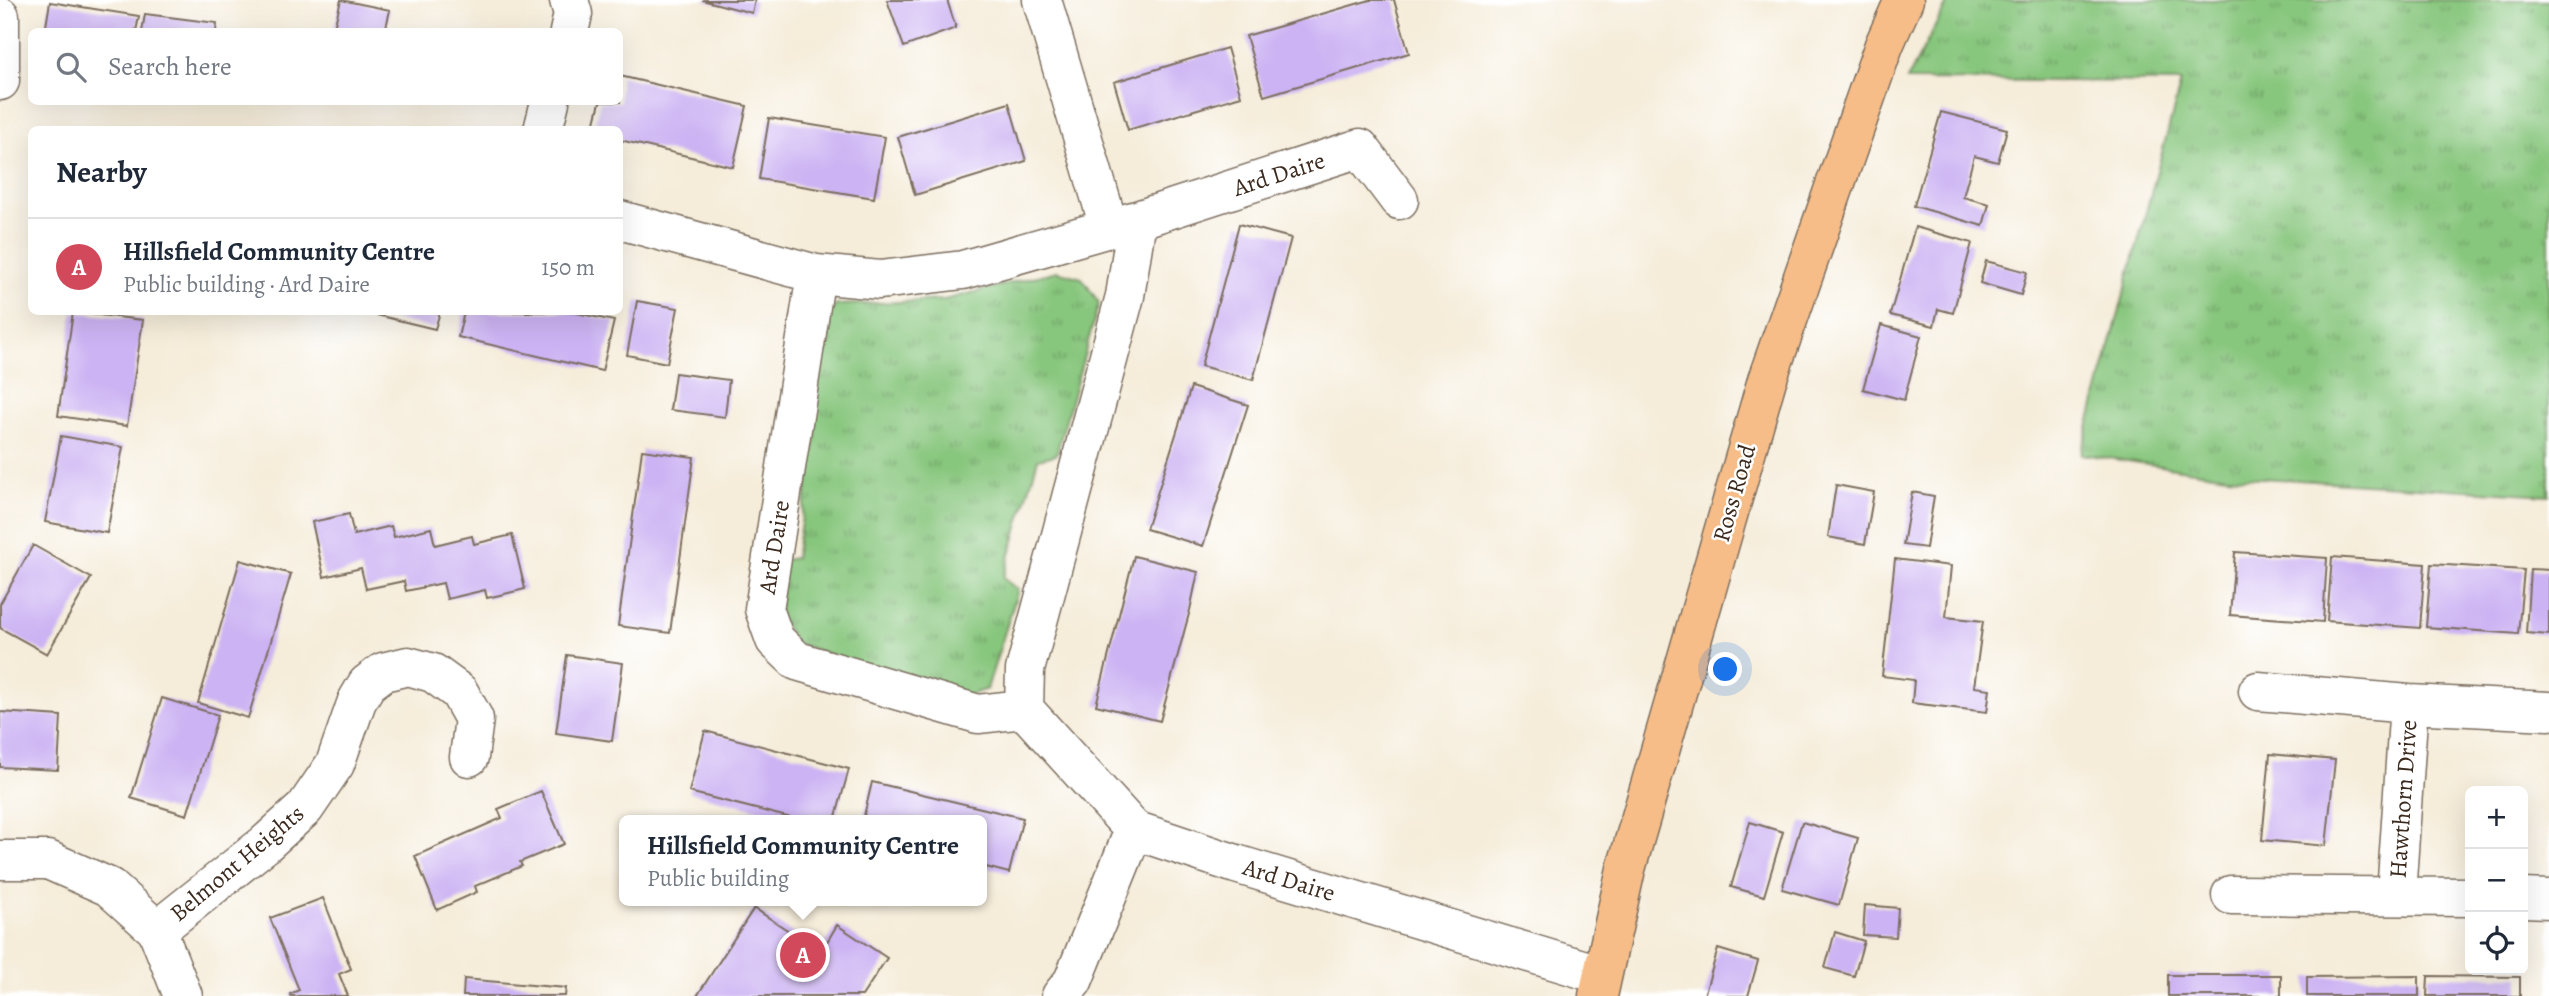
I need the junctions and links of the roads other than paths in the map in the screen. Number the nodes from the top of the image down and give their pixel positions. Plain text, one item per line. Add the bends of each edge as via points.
1 (1042, 0) edge
2 (1904, 0) edge
3 (0, 16) edge
4 (0, 81) edge
5 (549, 105) edge
6 (544, 126) edge
7 (1399, 200) dead end
8 (623, 221) edge
9 (1123, 224) junction
10 (816, 274) junction
11 (2258, 691) dead end
12 (2409, 704) junction
13 (1024, 709) junction
14 (2549, 710) edge
15 (469, 757) dead end
16 (1134, 830) junction
17 (0, 860) edge
18 (2231, 895) dead end
19 (2396, 895) junction
20 (2465, 897) edge
21 (2528, 898) edge
22 (2549, 899) edge
23 (157, 930) junction
24 (1600, 985) edge
25 (183, 996) edge
26 (1061, 996) edge

1 - 9 street
2 - 24 main road, Ross Road via 1884,45 1767,380 1626,869
3 - 4 street
5 - 6 street
7 - 9 street, Ard Daire via 1360,148
8 - 10 street, Ard Daire
9 - 10 street, Ard Daire via 963,270 880,280
9 - 13 street via 1125,296 1025,670
10 - 13 street, Ard Daire via 764,608 775,640 797,661 978,715
11 - 12 street, Hawthorn Drive
12 - 14 street, Hawthorn Drive
12 - 19 street, Hawthorn Drive
13 - 16 street, Ard Daire
15 - 23 street, Belmont Heights via 474,719 459,692 433,673 408,666 383,672 367,684 357,701 335,764 305,808
16 - 24 street, Ard Daire
16 - 26 street via 1073,981
17 - 23 street, Belmont Heights via 48,860 109,887
18 - 19 street, Hawthorn Drive
19 - 20 street, Hawthorn Drive
21 - 22 street
23 - 25 street, Belmont Heights

